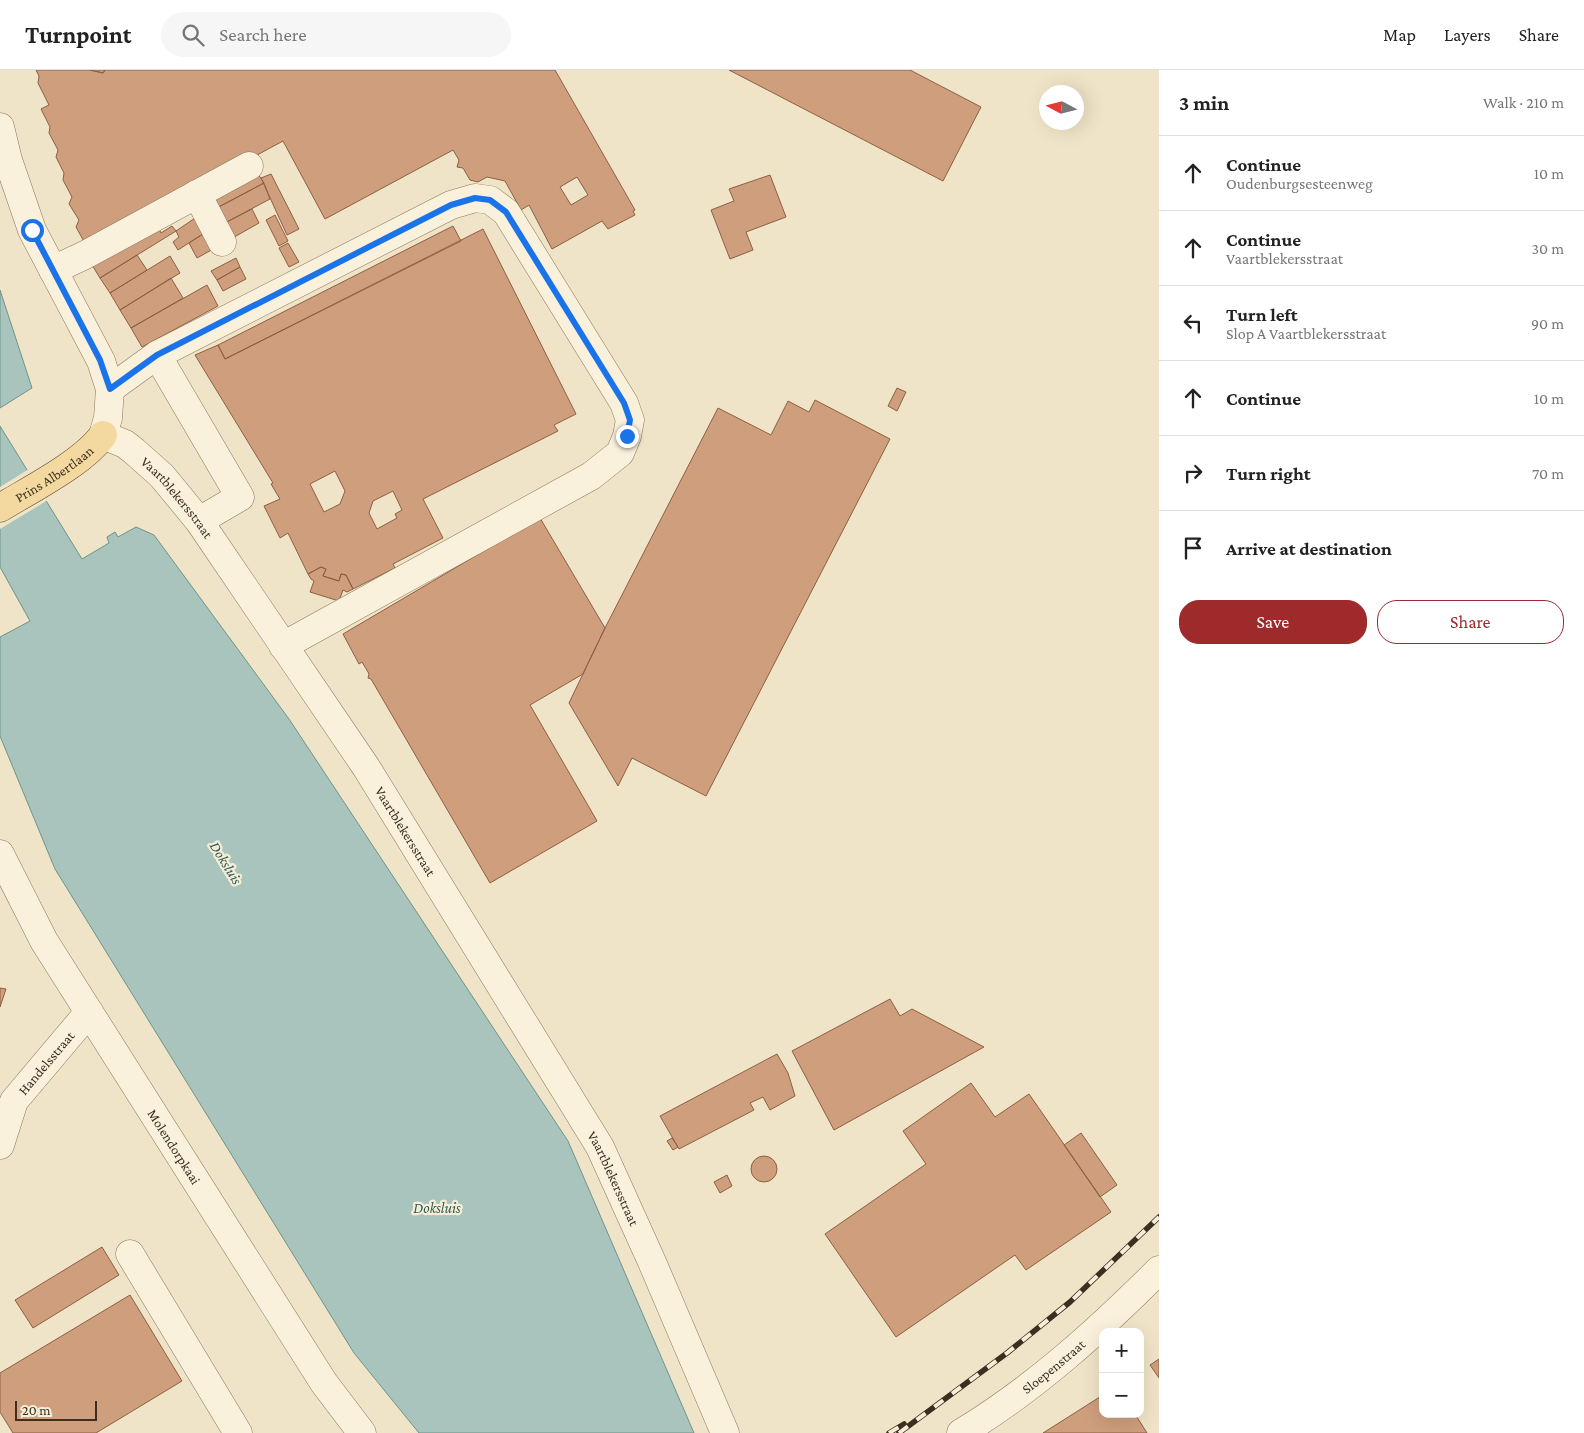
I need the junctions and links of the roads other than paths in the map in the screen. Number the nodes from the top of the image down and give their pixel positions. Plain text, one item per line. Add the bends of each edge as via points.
1 (0, 126) edge
2 (249, 166) dead end
3 (197, 194) junction
4 (222, 242) dead end
5 (53, 270) junction
6 (157, 355) junction
7 (110, 389) junction
8 (104, 434) junction
9 (0, 508) edge
10 (199, 521) junction
11 (284, 646) junction
12 (0, 854) edge
13 (89, 1012) junction
14 (0, 1145) edge
15 (130, 1254) dead end
16 (1159, 1270) edge
17 (238, 1433) edge
18 (362, 1433) edge
19 (725, 1433) edge
20 (961, 1433) edge

1 - 5 street via 32,230
2 - 3 street
3 - 4 street
3 - 5 street
5 - 7 street via 100,360
6 - 7 street
6 - 10 street via 240,497
6 - 11 street via 451,205 475,198 490,200 506,212 624,403 630,420 620,453 591,476
7 - 8 street
8 - 9 main road, Prins Albertlaan via 83,456
8 - 10 street, Vaartblekersstraat via 125,444 162,476
10 - 11 street, Vaartblekersstraat
11 - 19 street, Vaartblekersstraat via 366,767 600,1147
12 - 13 street, Molendorpkaai via 44,941
13 - 14 street, Handelsstraat via 14,1101
13 - 18 street, Molendorpkaai via 319,1375
15 - 17 street
16 - 20 street, Sloepenstraat via 1119,1311 1066,1357

